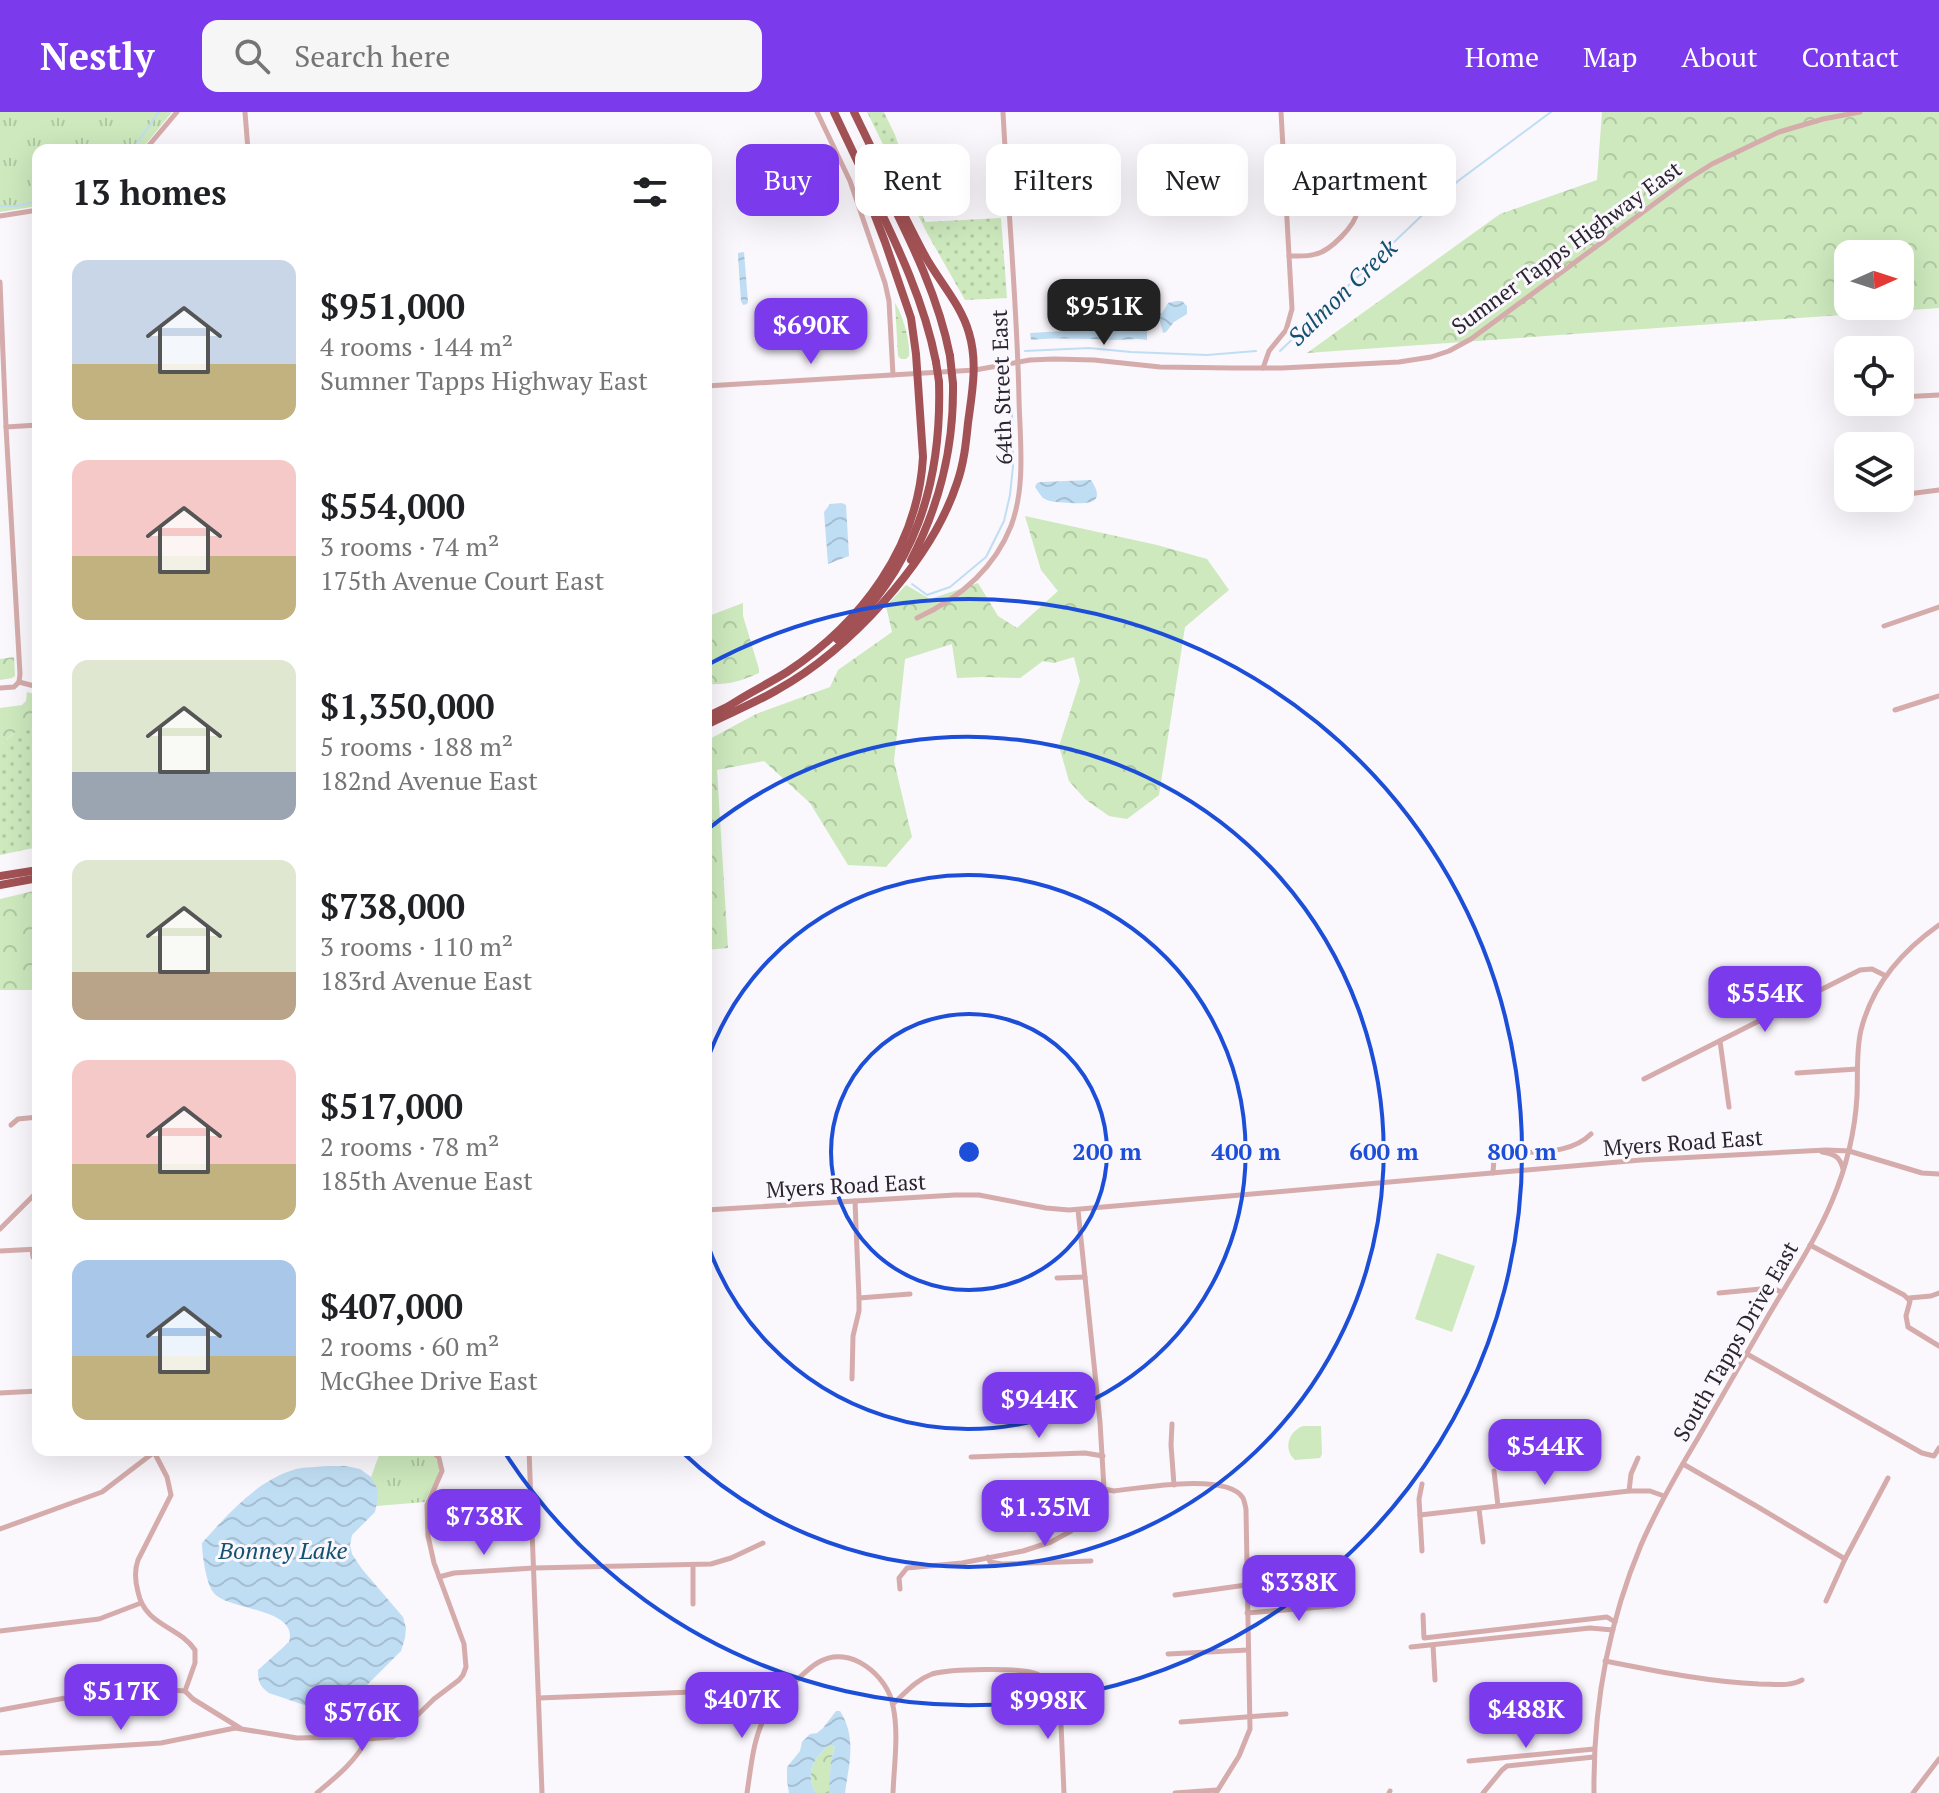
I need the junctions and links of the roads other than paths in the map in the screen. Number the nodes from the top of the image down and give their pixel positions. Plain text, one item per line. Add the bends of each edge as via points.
1 (177, 112) edge
2 (245, 112) edge
3 (817, 112) edge
4 (834, 112) edge
5 (851, 112) edge
6 (1003, 112) edge
7 (1281, 112) edge
8 (1860, 112) edge
9 (150, 144) edge
10 (248, 144) edge
11 (855, 157) edge
12 (32, 211) edge
13 (0, 216) edge
14 (875, 216) edge
15 (882, 216) edge
16 (1356, 216) edge
17 (1289, 256) junction
18 (0, 282) edge
19 (1018, 363) junction
20 (1263, 368) junction
21 (975, 370) junction
22 (917, 373) junction
23 (893, 375) junction
24 (712, 386) edge
25 (1939, 395) edge
26 (1914, 396) edge
27 (32, 425) edge
28 (6, 427) junction
29 (1939, 490) edge
30 (1914, 493) edge
31 (894, 588) junction
32 (1939, 607) edge
33 (917, 618) dead end
34 (1884, 626) dead end
35 (19, 682) junction
36 (30, 687) edge
37 (0, 688) edge
38 (1939, 696) edge
39 (729, 706) junction
40 (1895, 710) dead end
41 (712, 714) edge
42 (712, 722) edge
43 (32, 871) edge
44 (0, 876) edge
45 (32, 879) edge
46 (0, 885) edge
47 (1939, 925) edge
48 (1886, 976) junction
49 (1720, 1041) junction
50 (1857, 1069) junction
51 (1797, 1073) dead end
52 (1644, 1079) dead end
53 (1729, 1107) dead end
54 (32, 1118) edge
55 (11, 1125) dead end
56 (1591, 1134) dead end
57 (1813, 1151) junction
58 (1849, 1151) junction
59 (1843, 1171) junction
60 (1493, 1173) junction
61 (1939, 1174) edge
62 (32, 1197) edge
63 (855, 1201) junction
64 (712, 1210) edge
65 (1078, 1210) junction
66 (0, 1229) edge
67 (1810, 1245) junction
68 (32, 1250) edge
69 (0, 1251) edge
70 (1085, 1277) junction
71 (1057, 1278) dead end
72 (1782, 1292) junction
73 (1719, 1293) dead end
74 (1939, 1293) edge
75 (910, 1294) dead end
76 (859, 1298) junction
77 (1908, 1298) junction
78 (1939, 1346) edge
79 (1747, 1354) junction
80 (852, 1379) dead end
81 (32, 1391) edge
82 (0, 1393) edge
83 (1172, 1424) dead end
84 (1939, 1448) edge
85 (149, 1456) edge
86 (157, 1456) edge
87 (437, 1456) edge
88 (529, 1456) edge
89 (1103, 1456) junction
90 (971, 1457) dead end
91 (1638, 1458) dead end
92 (1683, 1464) junction
93 (1494, 1471) dead end
94 (1888, 1478) dead end
95 (1422, 1484) dead end
96 (1174, 1485) junction
97 (1104, 1489) junction
98 (1629, 1491) junction
99 (1664, 1496) junction
100 (1498, 1506) junction
101 (1479, 1509) junction
102 (1420, 1515) junction
103 (0, 1529) edge
104 (1483, 1542) dead end
105 (763, 1543) dead end
106 (1422, 1551) dead end
107 (988, 1557) junction
108 (1845, 1559) junction
109 (1091, 1561) dead end
110 (693, 1566) junction
111 (534, 1568) junction
112 (439, 1577) junction
113 (1246, 1585) junction
114 (900, 1589) dead end
115 (1175, 1595) dead end
116 (1826, 1601) dead end
117 (141, 1603) junction
118 (693, 1604) dead end
119 (1247, 1611) junction
120 (1423, 1615) dead end
121 (1615, 1622) junction
122 (1613, 1630) junction
123 (0, 1631) edge
124 (1433, 1645) junction
125 (1411, 1647) dead end
126 (1248, 1650) junction
127 (1168, 1654) dead end
128 (1605, 1661) junction
129 (1435, 1680) dead end
130 (1802, 1680) dead end
131 (185, 1691) junction
132 (539, 1698) junction
133 (775, 1703) junction
134 (893, 1704) junction
135 (0, 1710) edge
136 (1286, 1714) dead end
137 (1250, 1717) junction
138 (1181, 1722) dead end
139 (240, 1728) junction
140 (367, 1739) junction
141 (1594, 1749) junction
142 (0, 1753) edge
143 (1594, 1757) junction
144 (1939, 1759) edge
145 (1469, 1761) dead end
146 (1217, 1792) edge
147 (317, 1793) edge
148 (542, 1793) edge
149 (747, 1793) edge
150 (893, 1793) edge
151 (1064, 1793) edge
152 (1175, 1793) edge
153 (1483, 1793) edge
154 (1594, 1793) edge
155 (1913, 1793) edge

1 - 9 street
2 - 10 street
3 - 23 street via 846,171 885,283
4 - 11 highway
5 - 21 highway via 966,324
5 - 31 highway, bridge via 934,300 953,384 942,486
6 - 19 street, 64th Street East
7 - 17 street
8 - 20 street, Sumner Tapps Highway East via 1779,132 1712,164 1449,351 1399,362
12 - 13 street
14 - 22 highway via 911,318
15 - 39 highway, bridge via 917,292 939,382 939,421 920,519 900,565 866,610 785,678
16 - 17 street via 1324,251
17 - 20 street via 1291,314
18 - 28 street
19 - 20 street, Sumner Tapps Highway East via 1066,359
19 - 21 street, Sumner Tapps Highway East
19 - 33 street, 64th Street East via 1021,462 1011,526 977,578
21 - 22 street, Sumner Tapps Highway East
21 - 31 highway via 957,484 924,550
22 - 23 street, Sumner Tapps Highway East
22 - 39 highway via 922,475 910,521 887,572 825,643
23 - 24 street, Sumner Tapps Highway East
25 - 26 street
27 - 28 street
28 - 35 street
29 - 30 street
31 - 42 highway via 855,632 806,672
32 - 34 street
35 - 36 street
35 - 37 street
38 - 40 street
39 - 41 highway
43 - 44 highway
45 - 46 highway
47 - 48 street, South Tapps Drive East
48 - 49 street via 1860,970
48 - 50 street, South Tapps Drive East via 1866,1013
49 - 52 street
49 - 53 street
50 - 51 street
50 - 58 street, South Tapps Drive East
54 - 55 street
56 - 60 street via 1570,1146 1500,1155 1494,1158
57 - 58 street, Myers Road East
57 - 59 street via 1835,1155
57 - 60 street, Myers Road East
58 - 59 street, South Tapps Drive East
58 - 61 street, Myers Road East
59 - 67 street, South Tapps Drive East
60 - 65 street, Myers Road East
62 - 66 street
63 - 64 street, Myers Road East
63 - 65 street, Myers Road East via 979,1195
63 - 76 street
65 - 70 street
67 - 72 street, South Tapps Drive East
67 - 77 street
68 - 69 street
70 - 71 street
70 - 89 street
72 - 73 street via 1771,1288
72 - 79 street, South Tapps Drive East
74 - 77 street
75 - 76 street
76 - 80 street
77 - 78 street via 1907,1325
79 - 84 street via 1922,1453 1934,1456
79 - 92 street, South Tapps Drive East
81 - 82 street
83 - 96 street
85 - 103 street via 102,1492
86 - 117 street via 171,1495 136,1565
87 - 112 street via 442,1471 426,1511
88 - 111 street
89 - 90 street
89 - 97 street
91 - 98 street
92 - 99 street, South Tapps Drive East
92 - 108 street
93 - 100 street
94 - 108 street
95 - 102 street
96 - 97 street
96 - 113 street via 1217,1485 1241,1495 1246,1510
97 - 107 street via 1088,1516 1064,1536
98 - 99 street
98 - 100 street
99 - 121 street, South Tapps Drive East
100 - 101 street
101 - 102 street
101 - 104 street
102 - 106 street
105 - 110 street via 724,1561
107 - 109 street via 1002,1564
107 - 114 street via 911,1567 899,1578
108 - 116 street
110 - 111 street
110 - 118 street
111 - 112 street
111 - 132 street
112 - 140 street via 464,1644 463,1675 398,1734
113 - 115 street
113 - 119 street
117 - 123 street via 99,1619
117 - 131 street via 194,1648 195,1663
119 - 119 street via 1333,1606 1347,1602
119 - 126 street
120 - 121 street via 1424,1638 1607,1617
121 - 122 street, South Tapps Drive East
122 - 124 street
122 - 128 street, South Tapps Drive East
124 - 125 street
124 - 129 street
126 - 127 street
126 - 137 street
128 - 130 street via 1738,1684
128 - 141 street, South Tapps Drive East
131 - 135 street via 114,1689
131 - 139 street
132 - 133 street via 743,1690
132 - 148 street
133 - 134 street via 818,1662 843,1658 873,1672
133 - 149 street via 762,1724
134 - 150 street
134 - 151 street via 917,1682 940,1672 1023,1670 1039,1675 1058,1695 1062,1708
136 - 137 street
137 - 138 street
137 - 146 street via 1243,1748
139 - 140 street via 297,1738
139 - 142 street via 161,1743
140 - 147 street via 349,1765
141 - 143 street, South Tapps Drive East
141 - 145 street
143 - 153 street via 1507,1766
143 - 154 street, South Tapps Drive East
144 - 155 street
146 - 152 street

